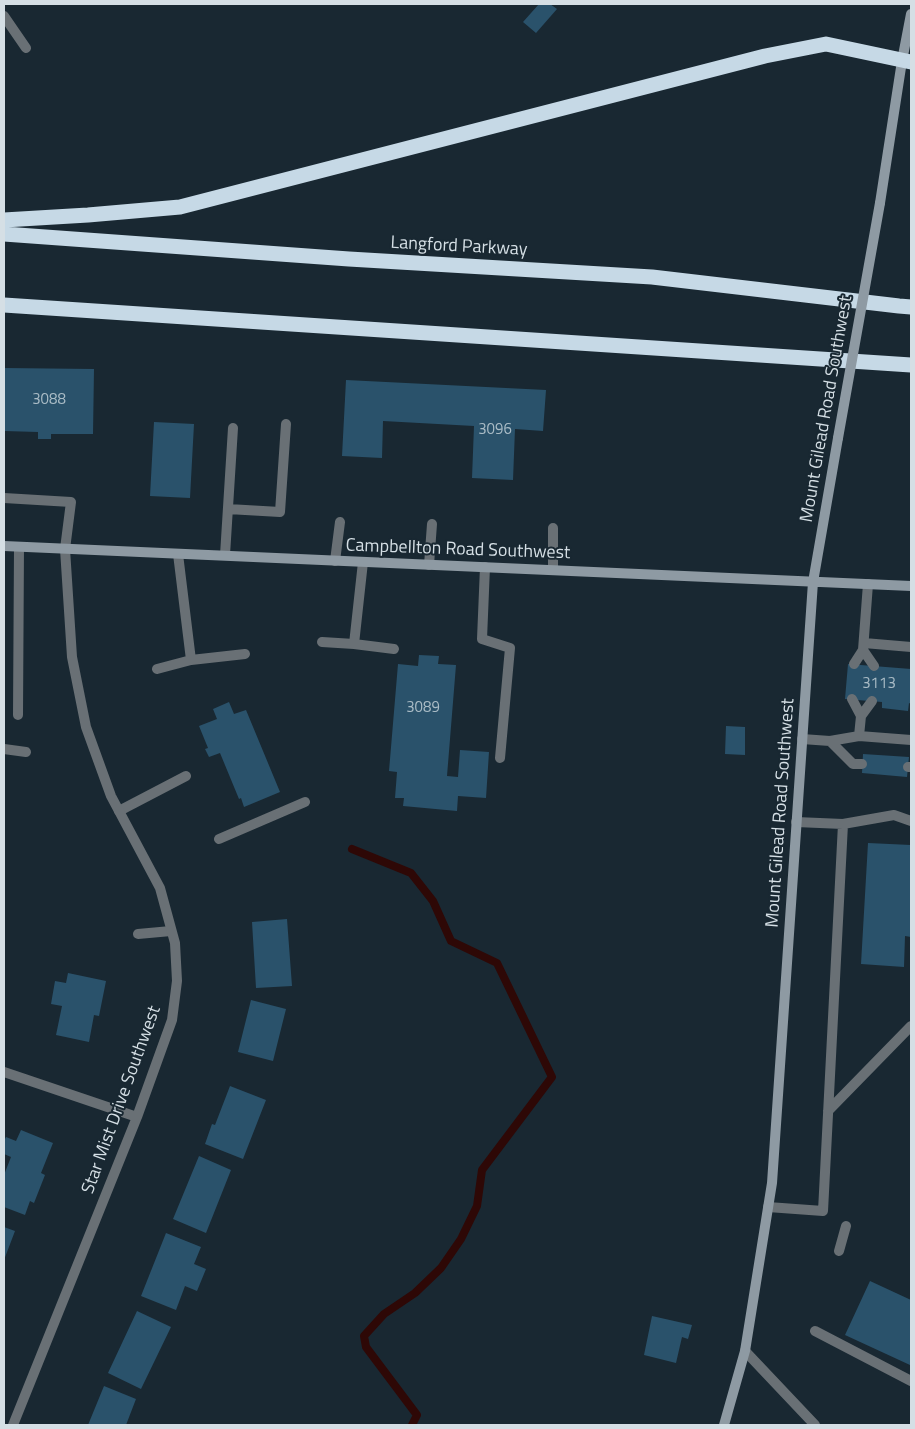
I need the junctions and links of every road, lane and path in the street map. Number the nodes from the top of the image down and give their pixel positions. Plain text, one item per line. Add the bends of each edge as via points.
1 (911, 14) edge
2 (4, 16) edge
3 (26, 48) dead end
4 (907, 61) edge
5 (4, 220) edge
6 (4, 234) edge
7 (4, 305) edge
8 (911, 306) edge
9 (911, 365) edge
10 (286, 424) dead end
11 (233, 428) dead end
12 (4, 498) edge
13 (228, 509) junction
14 (340, 522) dead end
15 (432, 524) dead end
16 (553, 528) dead end
17 (4, 546) edge
18 (19, 547) junction
19 (64, 549) junction
20 (178, 554) junction
21 (225, 555) junction
22 (335, 561) junction
23 (363, 562) junction
24 (429, 565) junction
25 (485, 567) junction
26 (553, 570) junction
27 (813, 582) junction
28 (868, 584) junction
29 (911, 586) edge
30 (322, 642) dead end
31 (354, 644) junction
32 (863, 646) junction
33 (911, 647) edge
34 (394, 649) dead end
35 (245, 654) dead end
36 (191, 660) junction
37 (854, 664) dead end
38 (874, 666) dead end
39 (157, 669) dead end
40 (852, 700) dead end
41 (872, 701) dead end
42 (18, 715) dead end
43 (861, 716) junction
44 (859, 736) junction
45 (802, 739) junction
46 (911, 740) edge
47 (830, 741) junction
48 (4, 749) edge
49 (26, 752) dead end
50 (500, 758) dead end
51 (862, 764) dead end
52 (186, 776) dead end
53 (304, 802) dead end
54 (119, 811) junction
55 (911, 821) edge
56 (796, 822) junction
57 (843, 824) junction
58 (219, 838) dead end
59 (172, 931) junction
60 (138, 934) dead end
61 (911, 1026) edge
62 (4, 1072) edge
63 (828, 1111) junction
64 (136, 1117) junction
65 (768, 1207) junction
66 (846, 1226) dead end
67 (839, 1250) dead end
68 (815, 1331) dead end
69 (745, 1351) junction
70 (911, 1381) edge
71 (12, 1425) edge
72 (724, 1425) edge
73 (815, 1425) edge

1 - 4 main road, Mount Gilead Road Southwest
2 - 3 street
4 - 5 highway via 826,44 765,56 180,207
4 - 27 main road, Mount Gilead Road Southwest, bridge
6 - 8 highway, Langford Parkway via 652,277
7 - 9 highway
10 - 13 street via 280,512
11 - 13 street
12 - 19 street, Star Mist Drive Southwest via 70,502
13 - 21 street
14 - 22 street
15 - 24 street
16 - 26 street
17 - 18 main road, Campbellton Road Southwest
18 - 19 main road, Campbellton Road Southwest
18 - 42 street
19 - 20 main road, Campbellton Road Southwest
19 - 54 street, Star Mist Drive Southwest via 72,657 86,727
20 - 21 main road, Campbellton Road Southwest
20 - 36 street
21 - 22 main road, Campbellton Road Southwest
22 - 23 main road, Campbellton Road Southwest
23 - 24 main road, Campbellton Road Southwest
23 - 31 street
24 - 25 main road, Campbellton Road Southwest
25 - 26 main road, Campbellton Road Southwest
25 - 50 street via 482,639 510,648
26 - 27 main road, Campbellton Road Southwest
27 - 28 main road, Campbellton Road Southwest
27 - 45 main road, Mount Gilead Road Southwest
28 - 29 main road, Campbellton Road Southwest
28 - 32 street
30 - 31 street
31 - 34 street
32 - 33 street
32 - 37 street
32 - 38 street
35 - 36 street
36 - 39 street
40 - 43 street
41 - 43 street
43 - 44 street
44 - 46 street
44 - 47 street
45 - 47 street
45 - 56 main road, Mount Gilead Road Southwest
47 - 51 street via 853,764
48 - 49 street
52 - 54 street
53 - 58 street
54 - 59 street, Star Mist Drive Southwest via 160,888
55 - 57 street via 894,815
56 - 57 street
56 - 65 main road, Mount Gilead Road Southwest
57 - 63 street
59 - 60 street
59 - 64 street, Star Mist Drive Southwest via 177,981 172,1020
61 - 63 street
62 - 64 street
63 - 65 street via 822,1211
64 - 71 street, Star Mist Drive Southwest
65 - 69 main road, Mount Gilead Road Southwest
66 - 67 street
68 - 70 street
69 - 72 main road, Mount Gilead Road Southwest
69 - 73 street

